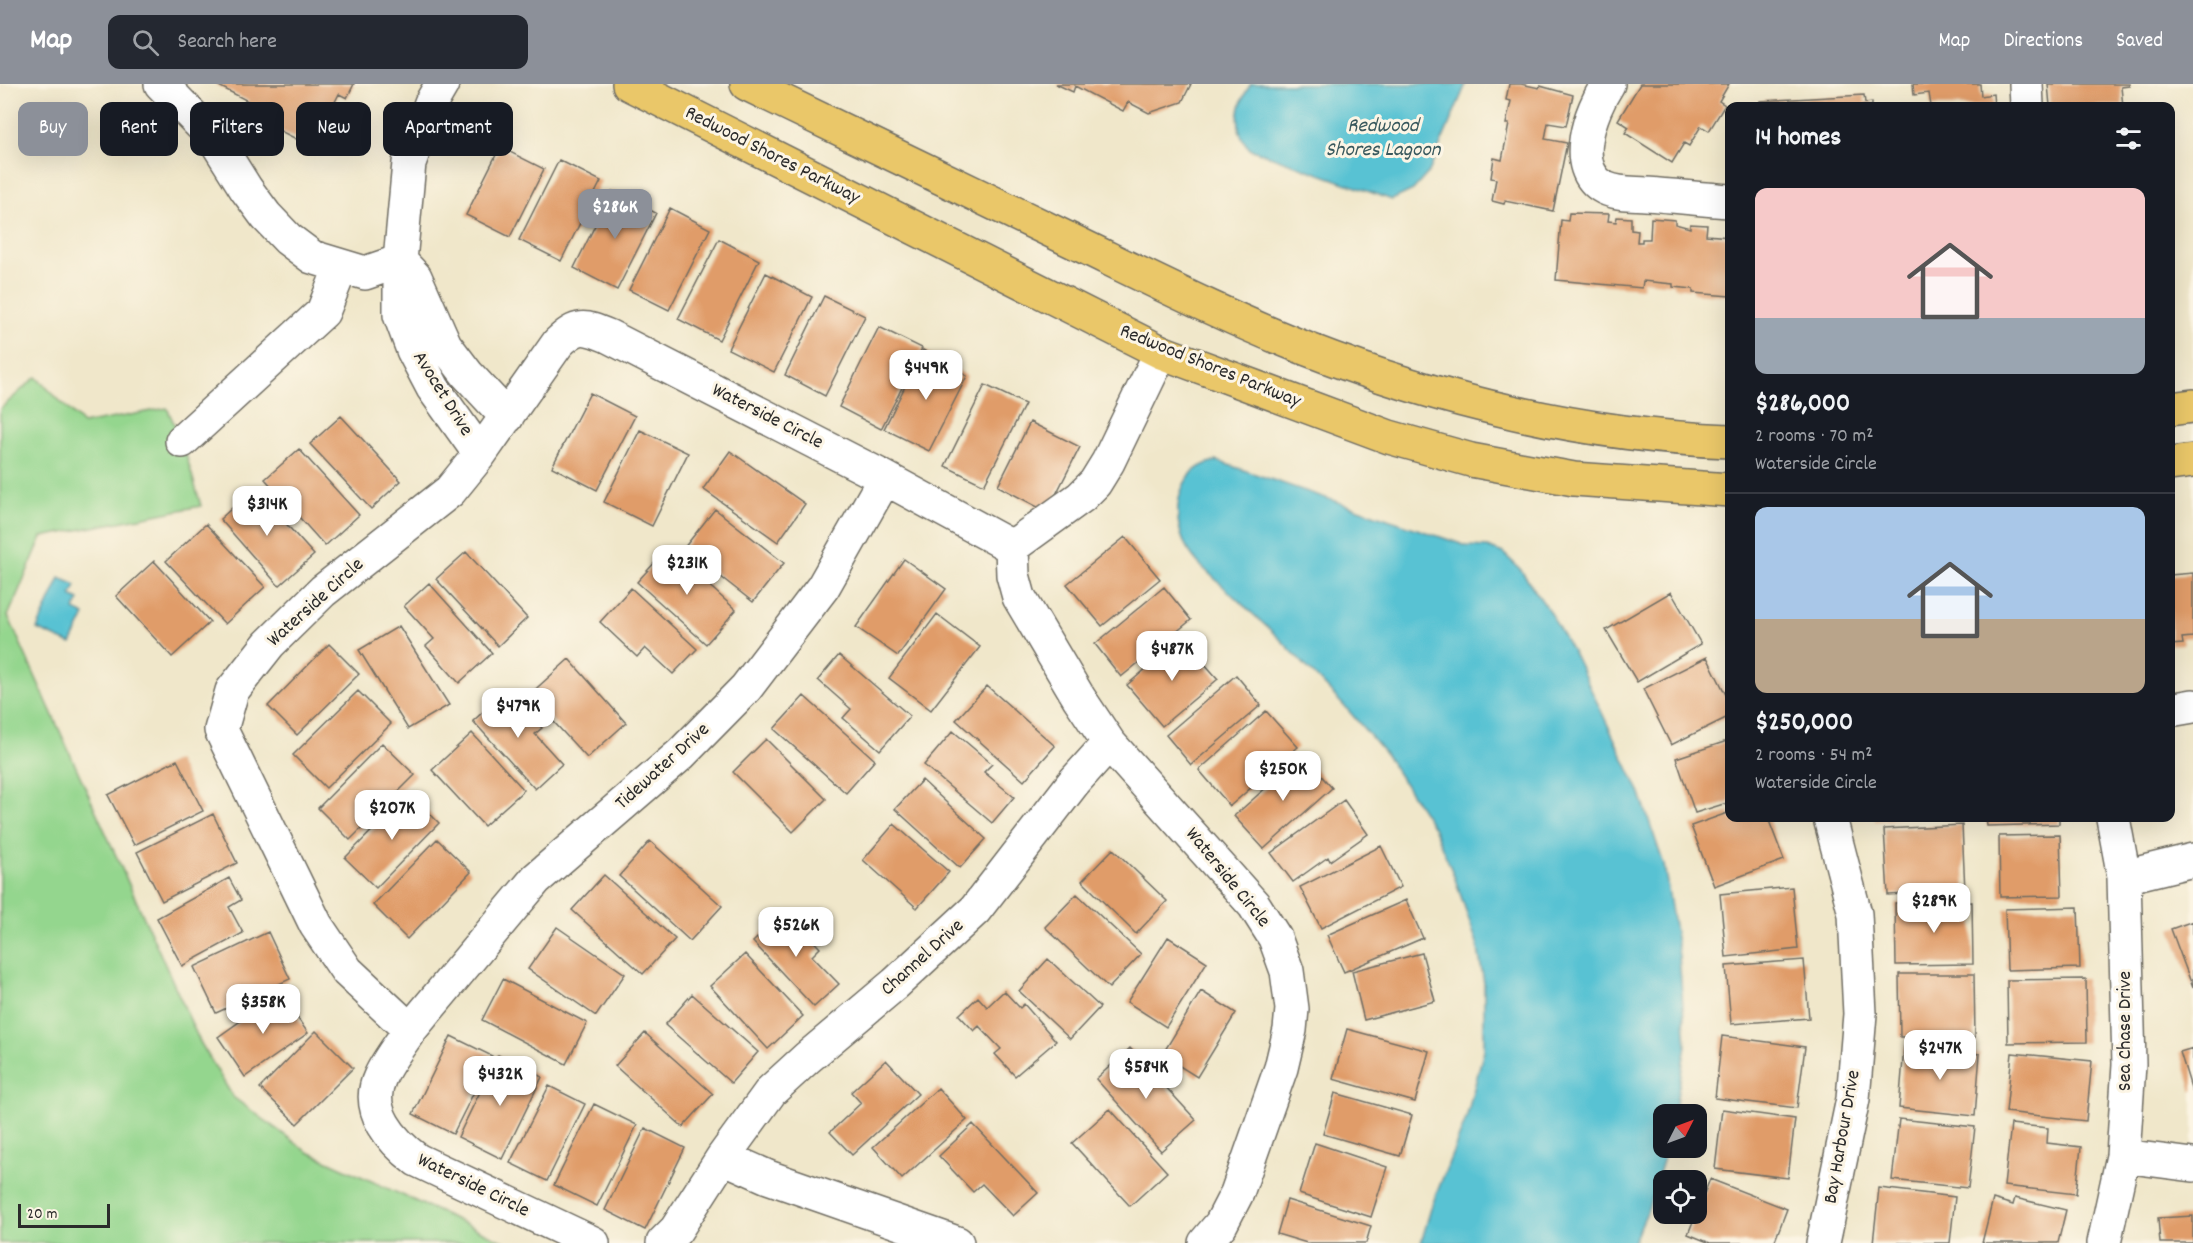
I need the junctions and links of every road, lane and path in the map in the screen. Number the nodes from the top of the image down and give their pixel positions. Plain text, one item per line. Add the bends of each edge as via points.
1 (161, 84) edge
2 (442, 84) edge
3 (629, 84) edge
4 (747, 84) edge
5 (1608, 84) edge
6 (2026, 84) edge
7 (2027, 102) edge
8 (1725, 201) edge
9 (400, 261) junction
10 (341, 267) junction
11 (1161, 352) junction
12 (2193, 406) edge
13 (2175, 408) edge
14 (507, 417) junction
15 (182, 441) dead end
16 (1725, 441) edge
17 (480, 454) junction
18 (2193, 461) edge
19 (2175, 463) edge
20 (885, 478) junction
21 (1725, 490) edge
22 (1012, 547) junction
23 (2193, 706) edge
24 (2175, 709) edge
25 (1109, 743) junction
26 (1831, 822) edge
27 (2114, 822) edge
28 (2193, 860) edge
29 (2124, 877) junction
30 (410, 1030) junction
31 (2123, 1156) junction
32 (723, 1157) junction
33 (2193, 1165) edge
34 (593, 1243) edge
35 (663, 1243) edge
36 (957, 1243) edge
37 (1205, 1243) edge
38 (1823, 1243) edge
39 (2104, 1243) edge

1 - 10 street via 214,138 259,207 288,239 312,257
2 - 9 street, Avocet Drive via 409,163
3 - 11 main road, Redwood Shores Parkway
4 - 16 main road via 1212,308 1307,349 1379,375 1550,420
5 - 8 street via 1594,114 1584,154 1598,182 1623,192
6 - 7 street
9 - 10 street via 364,273
9 - 14 street, Avocet Drive via 415,277 445,345 466,374
9 - 17 street, Avocet Drive via 400,315 413,350 433,388
10 - 15 street via 323,312
11 - 21 main road, Redwood Shores Parkway via 1389,437 1471,460 1574,479
11 - 22 street via 1095,483
12 - 13 main road
14 - 17 street, Waterside Circle
14 - 20 street, Waterside Circle via 558,343 579,327 590,328
17 - 30 street, Waterside Circle via 450,491 323,591 269,644 232,691 220,730 316,925 347,971
18 - 19 main road
20 - 22 street, Waterside Circle
20 - 30 street, Tidewater Drive via 823,587 746,688 681,754 536,879
22 - 25 street, Waterside Circle via 1019,597
23 - 24 street
25 - 32 street, Channel Drive via 975,910 771,1090
25 - 37 street, Waterside Circle via 1254,905 1275,938 1287,971 1292,1009 1281,1068 1237,1193 1221,1224
26 - 38 street, Bay Harbour Drive via 1855,914 1860,1014 1853,1099
27 - 29 street, Sea Chase Drive
28 - 29 street
29 - 31 street, Sea Chase Drive via 2129,1064
30 - 34 street, Waterside Circle via 376,1088 380,1116 392,1138 417,1160
31 - 33 street
31 - 39 street, Sea Chase Drive
32 - 35 street via 676,1230
32 - 36 street via 768,1177

